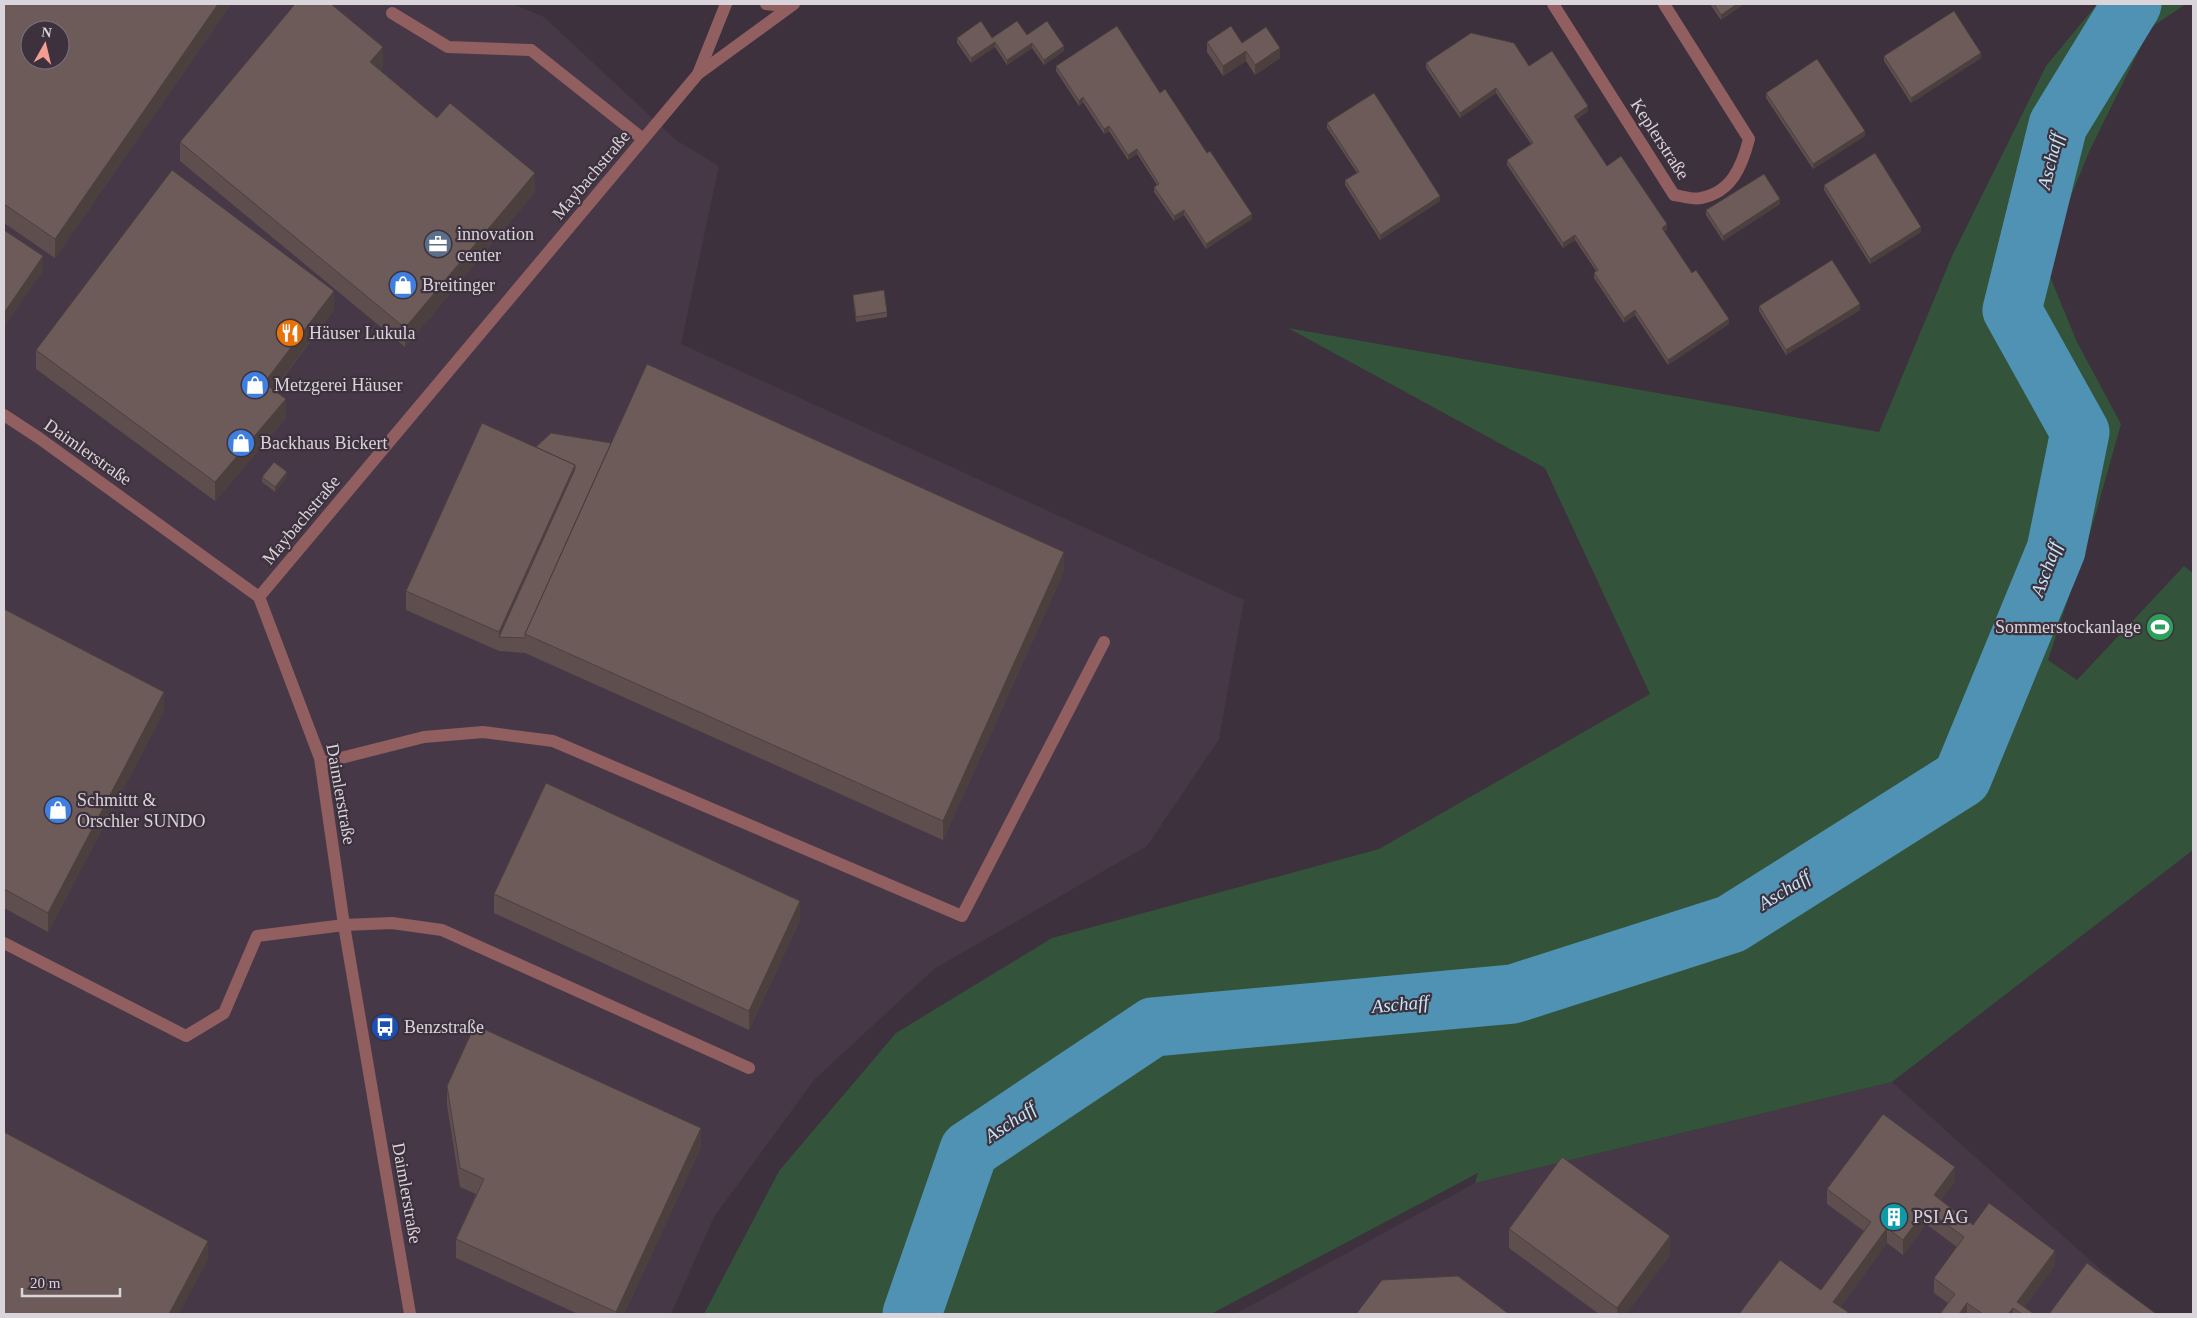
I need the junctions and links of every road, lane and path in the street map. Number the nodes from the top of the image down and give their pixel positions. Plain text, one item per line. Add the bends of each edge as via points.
1 (726, 4) edge
2 (766, 4) edge
3 (793, 4) edge
4 (1553, 4) edge
5 (1664, 4) edge
6 (392, 13) dead end
7 (698, 74) junction
8 (643, 139) junction
9 (4, 415) edge
10 (260, 597) junction
11 (1104, 642) dead end
12 (321, 763) junction
13 (344, 925) junction
14 (4, 942) edge
15 (749, 1068) dead end
16 (410, 1314) edge

1 - 7 street, Maybachstraße
2 - 3 street
3 - 7 street, Maybachstraße
4 - 5 street, Keplerstraße via 1674,195 1700,198 1726,188 1743,163 1749,139
6 - 8 street via 448,47 531,50
7 - 8 street, Maybachstraße
8 - 10 street, Maybachstraße
9 - 10 street, Daimlerstraße
10 - 12 street, Daimlerstraße
11 - 12 street via 962,916 553,741 483,732 424,737
12 - 13 street, Daimlerstraße
13 - 14 street via 257,936 224,1013 186,1036
13 - 15 street via 392,923 442,930
13 - 16 street, Daimlerstraße

